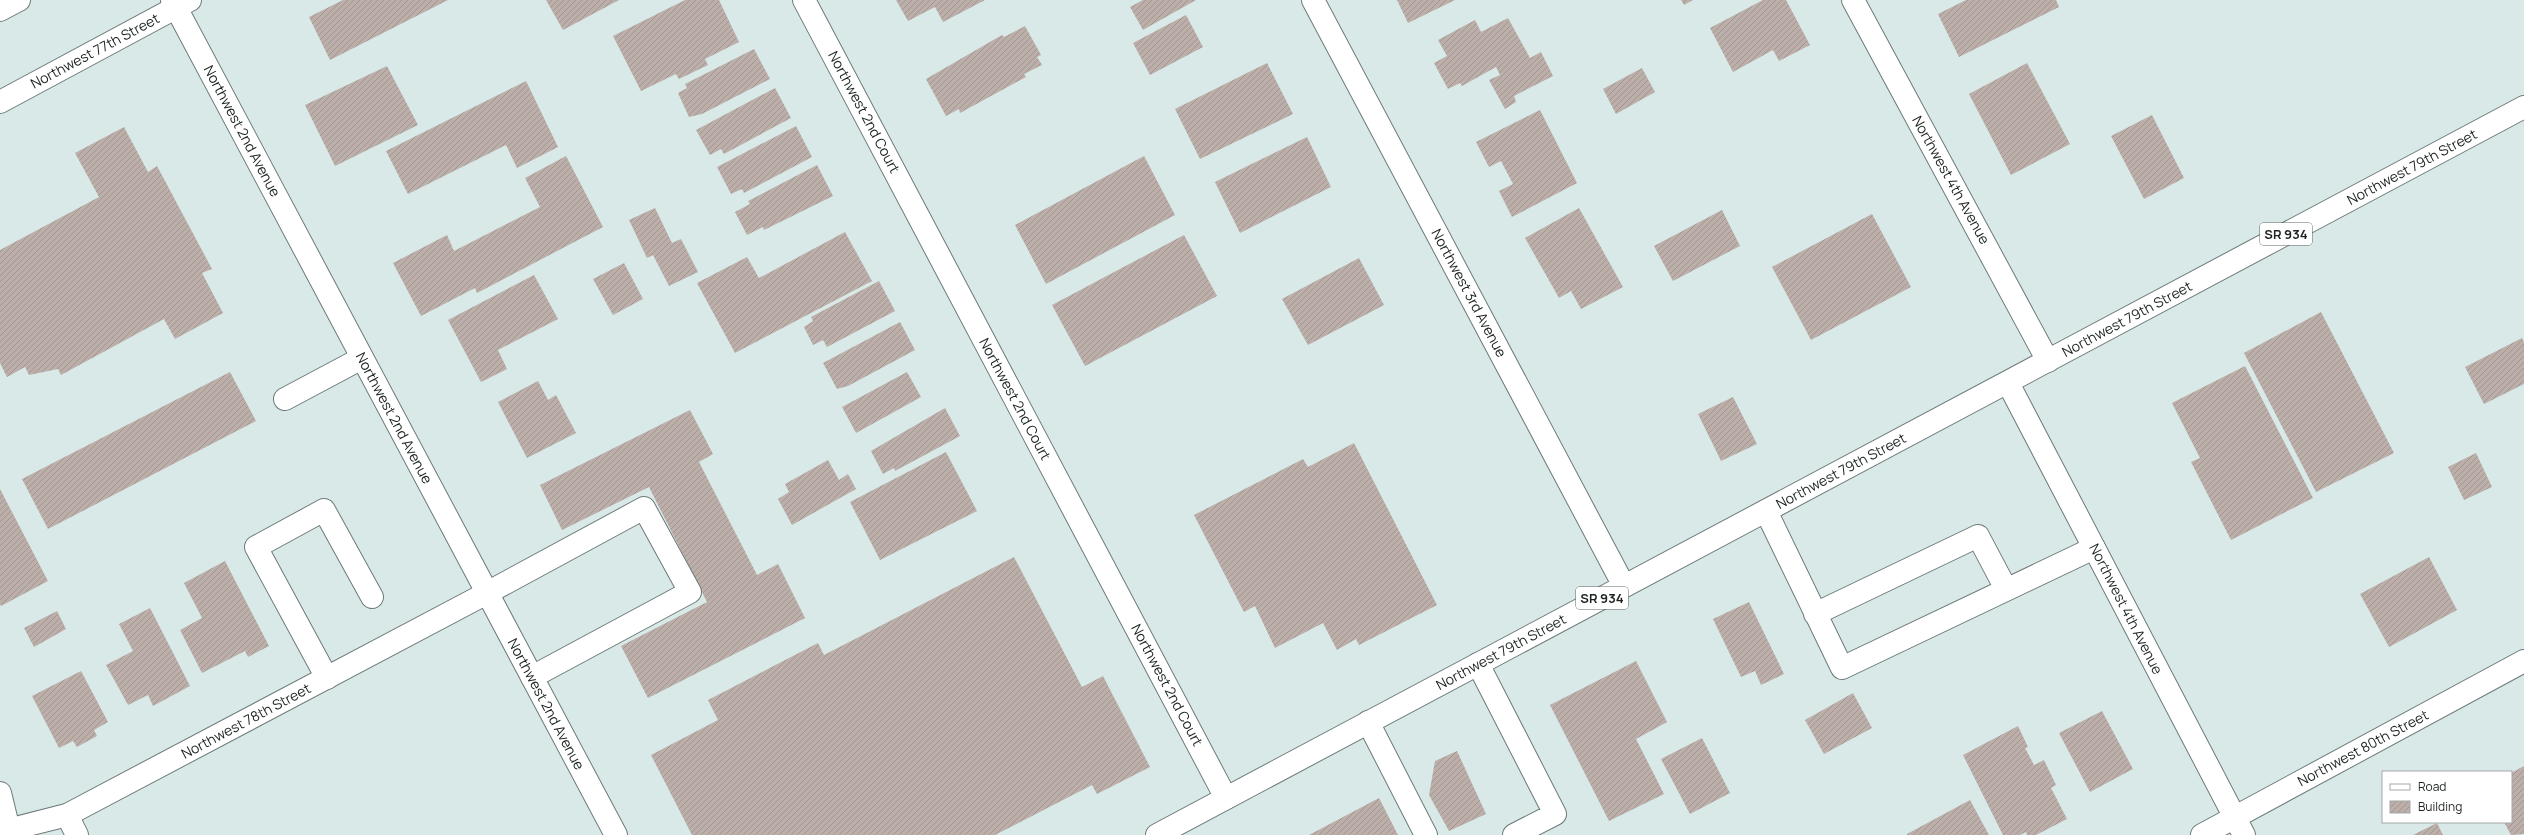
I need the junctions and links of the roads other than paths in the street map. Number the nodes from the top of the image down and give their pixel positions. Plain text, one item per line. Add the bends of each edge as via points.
1 (19, 0) edge
2 (804, 0) edge
3 (1313, 0) edge
4 (1853, 0) edge
5 (179, 3) edge
6 (0, 10) edge
7 (0, 102) edge
8 (2524, 107) edge
9 (362, 358) junction
10 (2048, 361) junction
11 (2008, 383) junction
12 (285, 398) dead end
13 (1766, 511) junction
14 (2094, 548) junction
15 (1624, 586) junction
16 (2006, 589) junction
17 (486, 593) junction
18 (372, 597) dead end
19 (1815, 614) junction
20 (2524, 661) edge
21 (1478, 664) junction
22 (532, 677) junction
23 (327, 678) junction
24 (1368, 722) junction
25 (0, 793) edge
26 (1226, 798) junction
27 (67, 815) junction
28 (2239, 826) edge
29 (5, 831) edge
30 (77, 835) edge
31 (616, 835) edge
32 (1157, 835) edge
33 (1426, 835) edge
34 (1514, 835) edge
35 (2202, 835) edge

1 - 6 street
2 - 26 street, Northwest 2nd Court
3 - 15 street, Northwest 3rd Avenue
4 - 10 street, Northwest 4th Avenue
5 - 7 street, Northwest 77th Street
5 - 9 street, Northwest 2nd Avenue
8 - 10 street, Northwest 79th Street / SR 934
9 - 12 street
9 - 17 street, Northwest 2nd Avenue
10 - 11 street, Northwest 79th Street / SR 934
11 - 13 street, Northwest 79th Street / SR 934
11 - 14 street, Northwest 4th Avenue
13 - 15 street, Northwest 79th Street / SR 934
13 - 19 street
14 - 16 street
14 - 28 street, Northwest 4th Avenue
15 - 21 street, Northwest 79th Street / SR 934
16 - 19 street via 1978,536
16 - 19 street via 1842,668
17 - 22 street, Northwest 2nd Avenue
17 - 22 street, Northwest 78th Street via 644,508 675,564 690,592
17 - 23 street, Northwest 78th Street
18 - 23 street via 324,510 256,547
20 - 28 street, Northwest 80th Street
21 - 24 street, Northwest 79th Street / SR 934
21 - 34 street via 1555,814
22 - 31 street, Northwest 2nd Avenue
23 - 27 street, Northwest 78th Street
24 - 26 street, Northwest 79th Street / SR 934
24 - 33 street
25 - 29 street
26 - 32 street, Northwest 79th Street / SR 934
27 - 29 street, Northwest 78th Street
27 - 30 street
28 - 35 street, Northwest 80th Street

